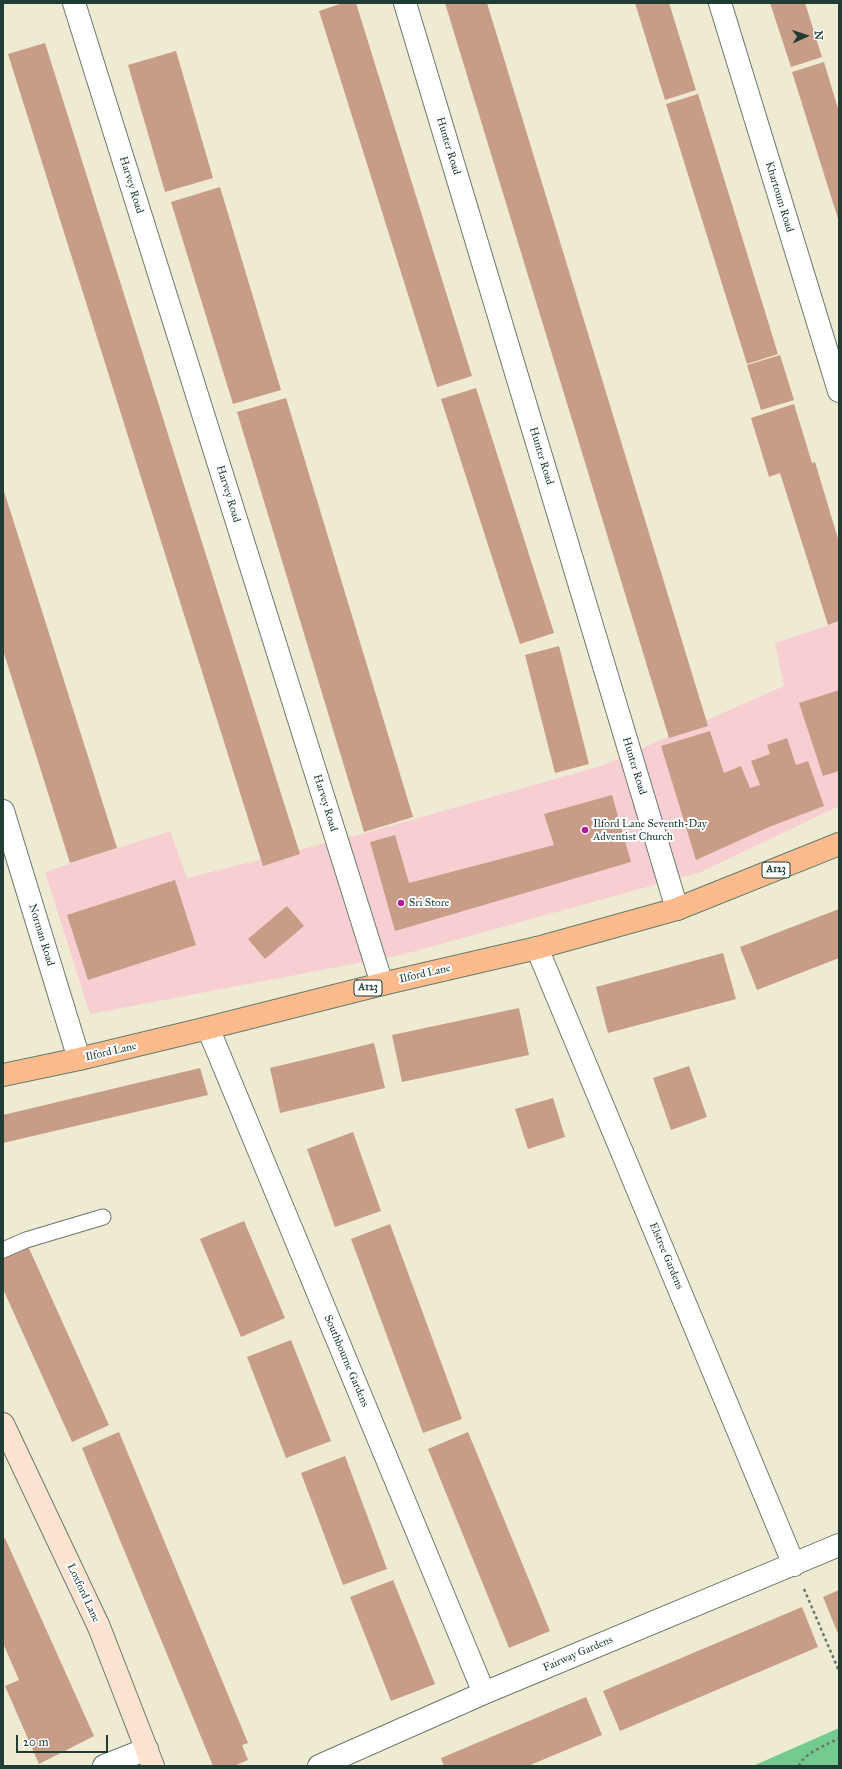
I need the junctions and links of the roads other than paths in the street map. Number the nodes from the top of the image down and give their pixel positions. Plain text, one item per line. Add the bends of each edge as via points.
1 (74, 3) edge
2 (405, 3) edge
3 (720, 3) edge
4 (839, 391) edge
5 (3, 811) edge
6 (839, 844) edge
7 (677, 909) junction
8 (537, 948) junction
9 (382, 984) junction
10 (208, 1028) junction
11 (79, 1059) junction
12 (3, 1075) edge
13 (103, 1216) dead end
14 (3, 1250) edge
15 (3, 1424) edge
16 (839, 1545) edge
17 (794, 1565) junction
18 (484, 1693) junction
19 (150, 1757) edge
20 (104, 1766) edge
21 (319, 1766) edge

1 - 9 street, Harvey Road
2 - 7 street, Hunter Road
3 - 4 street, Khartoum Road
5 - 11 street, Norman Road
6 - 7 main road, Ilford Lane / A123
7 - 8 main road, Ilford Lane / A123
8 - 9 main road, Ilford Lane / A123
8 - 17 street, Elstree Gardens
9 - 10 main road, Ilford Lane / A123
10 - 11 main road, Ilford Lane / A123
10 - 18 street, Southbourne Gardens
11 - 12 main road, Ilford Lane / A123
13 - 14 lane via 26,1240
15 - 19 street, Loxford Lane via 99,1627
16 - 17 street, Fairway Gardens
17 - 18 street, Fairway Gardens
18 - 21 street, Fairway Gardens
19 - 20 street

